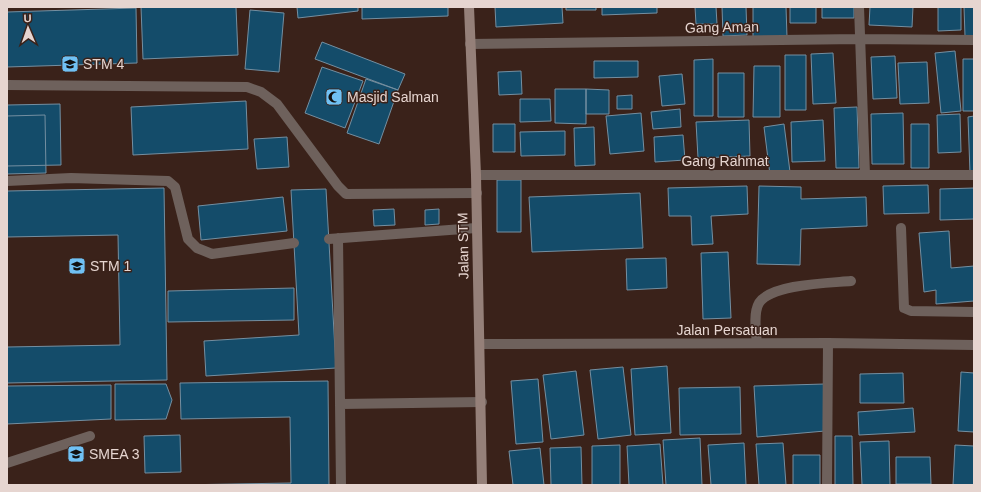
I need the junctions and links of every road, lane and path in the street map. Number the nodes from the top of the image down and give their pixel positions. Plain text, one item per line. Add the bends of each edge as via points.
1 (469, 7) edge
2 (859, 7) edge
3 (859, 39) junction
4 (974, 40) edge
5 (470, 44) junction
6 (7, 85) edge
7 (476, 175) junction
8 (865, 175) junction
9 (974, 175) edge
10 (7, 182) edge
11 (477, 193) junction
12 (476, 228) junction
13 (902, 228) dead end
14 (294, 243) dead end
15 (851, 281) dead end
16 (974, 312) edge
17 (757, 343) junction
18 (828, 343) junction
19 (480, 344) junction
20 (974, 345) edge
21 (482, 402) junction
22 (341, 404) junction
23 (90, 436) dead end
24 (7, 463) edge
25 (341, 485) edge
26 (482, 485) edge
27 (827, 485) edge

1 - 5 street, Jalan STM
2 - 3 street
3 - 4 street, Gang Aman
3 - 5 street, Gang Aman
3 - 8 street
5 - 7 street, Jalan STM
6 - 11 street via 247,87 261,92 277,104 346,194
7 - 8 street, Gang Rahmat
7 - 11 street, Jalan STM
8 - 9 street, Gang Rahmat
10 - 14 street via 72,178 168,180 175,187 188,239 197,248 212,254
11 - 12 street, Jalan STM
12 - 19 street, Jalan STM
12 - 22 street via 333,239
13 - 16 street via 904,308 911,311
15 - 17 street via 791,287 767,296 759,303
17 - 18 street, Jalan Persatuan
17 - 19 street, Jalan Persatuan
18 - 20 street, Jalan Persatuan
18 - 27 street
19 - 21 street, Jalan STM
21 - 22 street
21 - 26 street, Jalan STM
22 - 25 street
23 - 24 street

